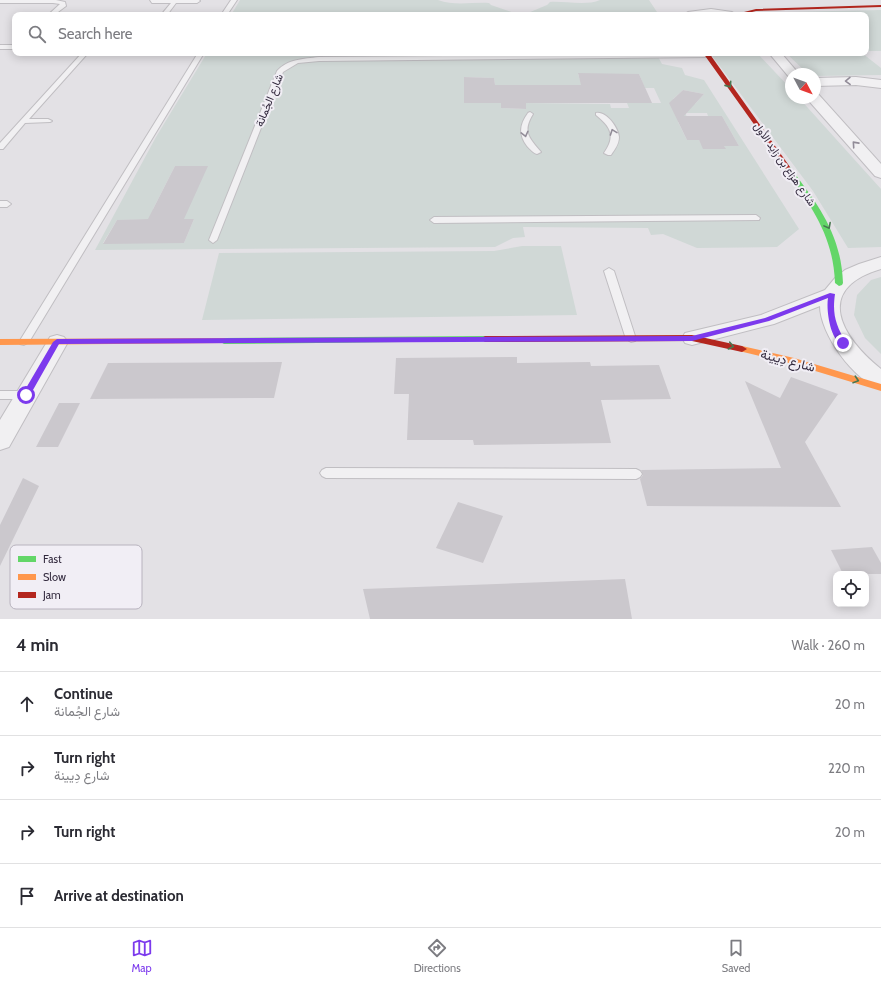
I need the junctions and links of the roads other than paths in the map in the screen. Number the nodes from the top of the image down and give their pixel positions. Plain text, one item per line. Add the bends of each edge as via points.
1 (234, 0) edge
2 (0, 1) edge
3 (152, 1) edge
4 (175, 1) edge
5 (197, 1) edge
6 (881, 6) edge
7 (55, 12) edge
8 (166, 12) edge
9 (226, 12) edge
10 (747, 12) edge
11 (12, 46) edge
12 (0, 47) edge
13 (82, 56) edge
14 (199, 56) edge
15 (552, 56) edge
16 (708, 56) edge
17 (778, 56) edge
18 (788, 68) edge
19 (821, 82) edge
20 (881, 84) edge
21 (821, 91) edge
22 (881, 91) edge
23 (819, 104) edge
24 (530, 114) dead end
25 (598, 114) dead end
26 (24, 121) junction
27 (48, 122) dead end
28 (0, 147) edge
29 (537, 152) dead end
30 (608, 153) dead end
31 (881, 173) edge
32 (756, 218) dead end
33 (434, 220) dead end
34 (213, 240) dead end
35 (881, 263) edge
36 (609, 270) dead end
37 (835, 289) junction
38 (692, 338) junction
39 (631, 339) junction
40 (0, 342) edge
41 (24, 342) junction
42 (57, 342) junction
43 (881, 381) edge
44 (881, 388) edge
45 (0, 395) edge
46 (26, 395) junction
47 (0, 441) edge
48 (326, 473) dead end
49 (636, 474) dead end

1 - 9 lane
2 - 7 lane via 63,3
3 - 4 lane
4 - 5 lane
4 - 8 lane
6 - 10 street
11 - 12 lane
13 - 26 lane
14 - 41 lane
15 - 34 lane, شارع الجُمانة via 319,59 291,63 280,71
16 -> 37 street, شارع هزاع بن زايد الأول via 824,218 832,233 840,266
17 - 18 street
20 -> 19 street via 856,81
21 - 22 street
31 -> 23 street
24 -> 29 lane via 523,126 523,132 530,146
30 -> 25 lane via 615,143 615,133 609,123
26 - 27 lane
26 - 28 lane
32 - 33 lane
35 - 37 street, شارع دِيينة via 851,273
36 - 39 lane
37 - 38 street, شارع دِيينة via 767,320
37 - 43 street via 830,309 833,325 843,343 859,362
38 - 39 street, شارع دِيينة
38 -> 44 street, شارع دِيينة via 791,360
39 - 42 street, شارع دِيينة
40 - 41 street, شارع دِيينة
41 - 42 street, شارع دِيينة
42 - 46 street
45 - 46 lane
46 - 47 street
48 - 49 lane

